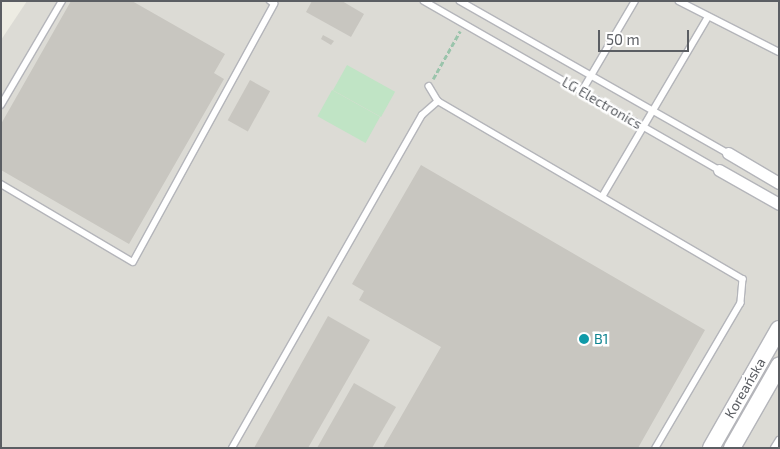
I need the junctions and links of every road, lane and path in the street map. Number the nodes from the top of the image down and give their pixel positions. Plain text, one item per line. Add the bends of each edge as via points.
1 (62, 1) edge
2 (270, 1) edge
3 (424, 1) edge
4 (460, 1) edge
5 (635, 1) edge
6 (679, 1) edge
7 (708, 17) junction
8 (464, 24) junction
9 (779, 52) edge
10 (592, 75) junction
11 (428, 86) joint
12 (582, 91) junction
13 (438, 101) junction
14 (1, 105) edge
15 (654, 110) junction
16 (644, 127) junction
17 (728, 153) joint
18 (719, 170) joint
19 (779, 183) edge
20 (1, 184) edge
21 (602, 197) junction
22 (779, 204) edge
23 (779, 329) edge
24 (779, 366) edge
25 (779, 440) edge
26 (232, 448) edge
27 (656, 448) edge
28 (711, 448) edge
29 (732, 448) edge
30 (774, 448) edge

1 - 14 lane
2 - 20 lane via 274,4 133,262
3 - 8 lane, LG Electronics
4 - 10 lane, LG Electronics
5 - 10 lane
6 - 7 lane
7 - 9 lane
7 - 15 lane
8 - 11 path
8 - 12 lane, LG Electronics
10 - 12 lane
10 - 15 lane, LG Electronics
11 - 13 lane
12 - 16 lane, LG Electronics
13 - 21 lane
13 - 26 lane via 422,115
15 - 16 lane
15 - 17 lane, LG Electronics
16 - 18 lane, LG Electronics
16 - 21 lane
17 - 19 street, LG Electronics
18 - 22 street, LG Electronics
21 - 27 lane via 743,279 741,303
23 - 28 street, Koreańska
24 - 29 street, Koreańska
25 - 30 lane

